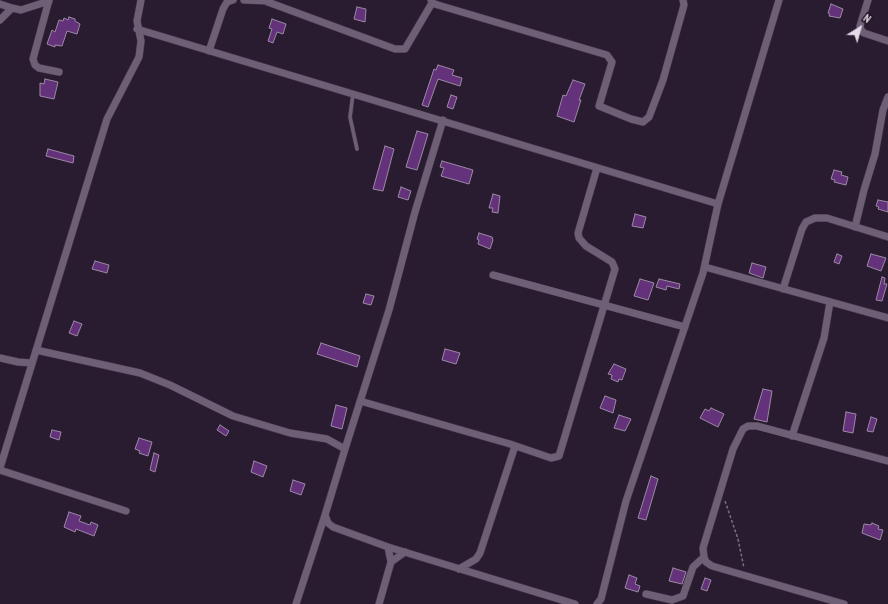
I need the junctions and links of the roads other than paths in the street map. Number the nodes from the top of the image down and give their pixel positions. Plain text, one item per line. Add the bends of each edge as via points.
1 (49, 0) edge
2 (141, 0) edge
3 (233, 0) edge
4 (244, 0) edge
5 (683, 0) edge
6 (779, 0) edge
7 (868, 0) edge
8 (269, 1) edge
9 (432, 1) edge
10 (0, 4) edge
11 (12, 8) junction
12 (0, 20) edge
13 (137, 29) junction
14 (888, 42) edge
15 (209, 51) junction
16 (59, 72) dead end
17 (353, 94) junction
18 (888, 97) edge
19 (443, 120) junction
20 (357, 149) dead end
21 (597, 168) junction
22 (718, 204) junction
23 (855, 227) junction
24 (888, 237) edge
25 (705, 267) junction
26 (493, 275) dead end
27 (783, 289) junction
28 (830, 302) junction
29 (605, 306) junction
30 (888, 318) edge
31 (685, 327) junction
32 (36, 350) junction
33 (0, 358) edge
34 (32, 362) junction
35 (360, 401) junction
36 (792, 436) junction
37 (515, 446) junction
38 (345, 449) junction
39 (888, 461) edge
40 (0, 469) edge
41 (126, 511) dead end
42 (325, 515) junction
43 (388, 547) junction
44 (405, 552) junction
45 (704, 557) junction
46 (391, 562) junction
47 (459, 569) junction
48 (646, 594) dead end
49 (296, 604) edge
50 (379, 604) edge
51 (574, 604) edge
52 (597, 604) edge
53 (844, 604) edge

1 - 11 street via 21,10
1 - 16 street via 33,59 39,68
2 - 13 street
3 - 15 street via 227,2 222,9
4 - 8 street
5 - 9 street via 684,5 663,80 649,117 643,122 599,106 612,62 607,55
6 - 22 street
7 - 14 street via 861,30
8 - 9 street via 395,49 405,49
10 - 11 street
11 - 12 street
13 - 15 street
13 - 32 street via 141,40 139,57 107,119
15 - 17 street
17 - 19 street
17 - 20 lane via 350,117
18 - 23 street
19 - 21 street
19 - 35 street via 389,310
21 - 22 street
21 - 29 street via 578,233 586,246 612,262 614,266
22 - 25 street
23 - 24 street
23 - 27 street via 827,218 815,218 806,222
25 - 27 street
25 - 31 street
26 - 29 street
27 - 28 street
28 - 30 street
28 - 36 street via 824,338
29 - 31 street
29 - 37 street via 559,456 551,458
31 - 52 street via 626,501 601,599
32 - 34 street
32 - 38 street via 140,373 233,416 290,433 327,439
33 - 34 street
34 - 40 street
35 - 37 street
35 - 38 street
36 - 39 street
36 - 45 street via 757,426 743,429 733,449 703,548
37 - 47 street via 480,553 476,559
38 - 42 street
40 - 41 street
42 - 43 street via 333,527
42 - 49 street
43 - 44 street
43 - 46 street
44 - 46 street
44 - 47 street
45 - 48 street via 693,567 683,596 672,600
45 - 53 street via 712,566
46 - 50 street
47 - 51 street

